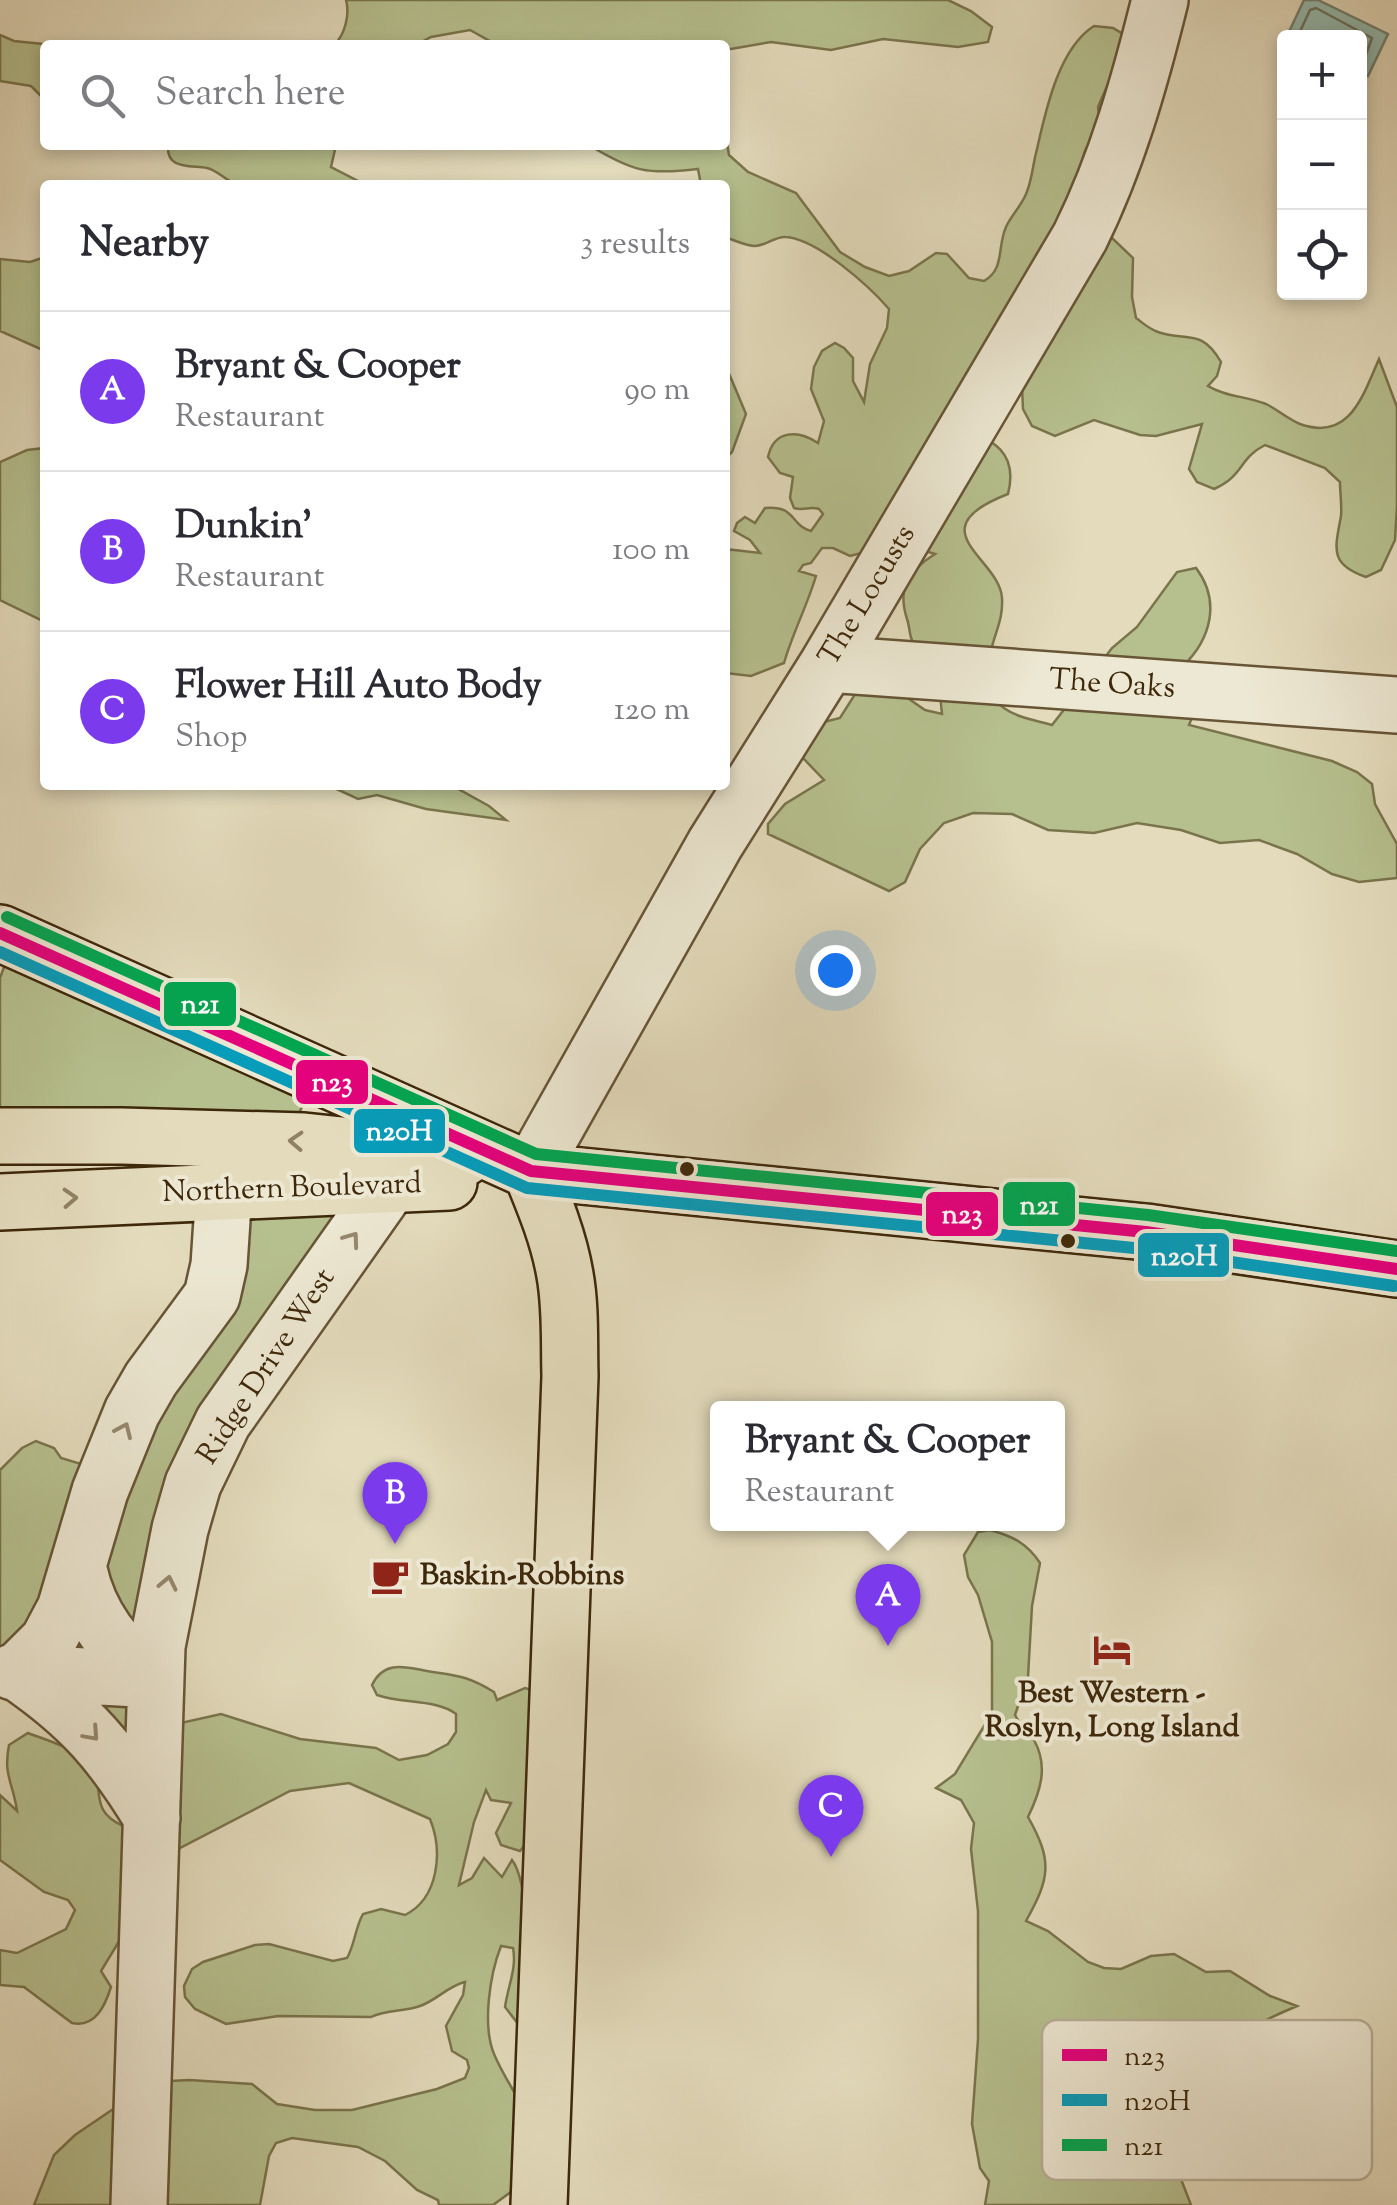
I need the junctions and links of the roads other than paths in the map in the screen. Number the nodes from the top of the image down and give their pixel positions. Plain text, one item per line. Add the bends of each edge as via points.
1 (1160, 0) edge
2 (828, 664) junction
3 (1397, 705) edge
4 (0, 934) edge
5 (0, 1136) edge
6 (531, 1172) junction
7 (390, 1186) junction
8 (224, 1190) junction
9 (0, 1202) edge
10 (1397, 1268) edge
11 (85, 1546) junction
12 (9, 1672) edge
13 (155, 1680) junction
14 (152, 1818) junction
15 (139, 2205) edge
16 (539, 2205) edge

1 - 2 street, The Locusts via 1140,80 1080,237
2 - 3 street, The Oaks
2 - 6 street, The Locusts via 714,844
4 - 6 main road
6 -> 5 main road, Northern Boulevard via 440,1153 304,1141
6 - 7 main road, Northern Boulevard
6 - 10 main road via 1146,1232
6 - 16 main road via 565,1272 570,1376
7 - 8 main road, Northern Boulevard
13 -> 7 street, Ridge Drive West via 170,1572 204,1456
9 -> 8 main road, Northern Boulevard
11 -> 8 street via 132,1412 212,1296
11 - 12 street via 48,1642
11 - 13 street via 90,1606 126,1656
12 - 13 street
12 -> 14 street via 66,1708 98,1738
13 - 14 street, Ridge Drive West
14 - 15 street, Ridge Drive West

